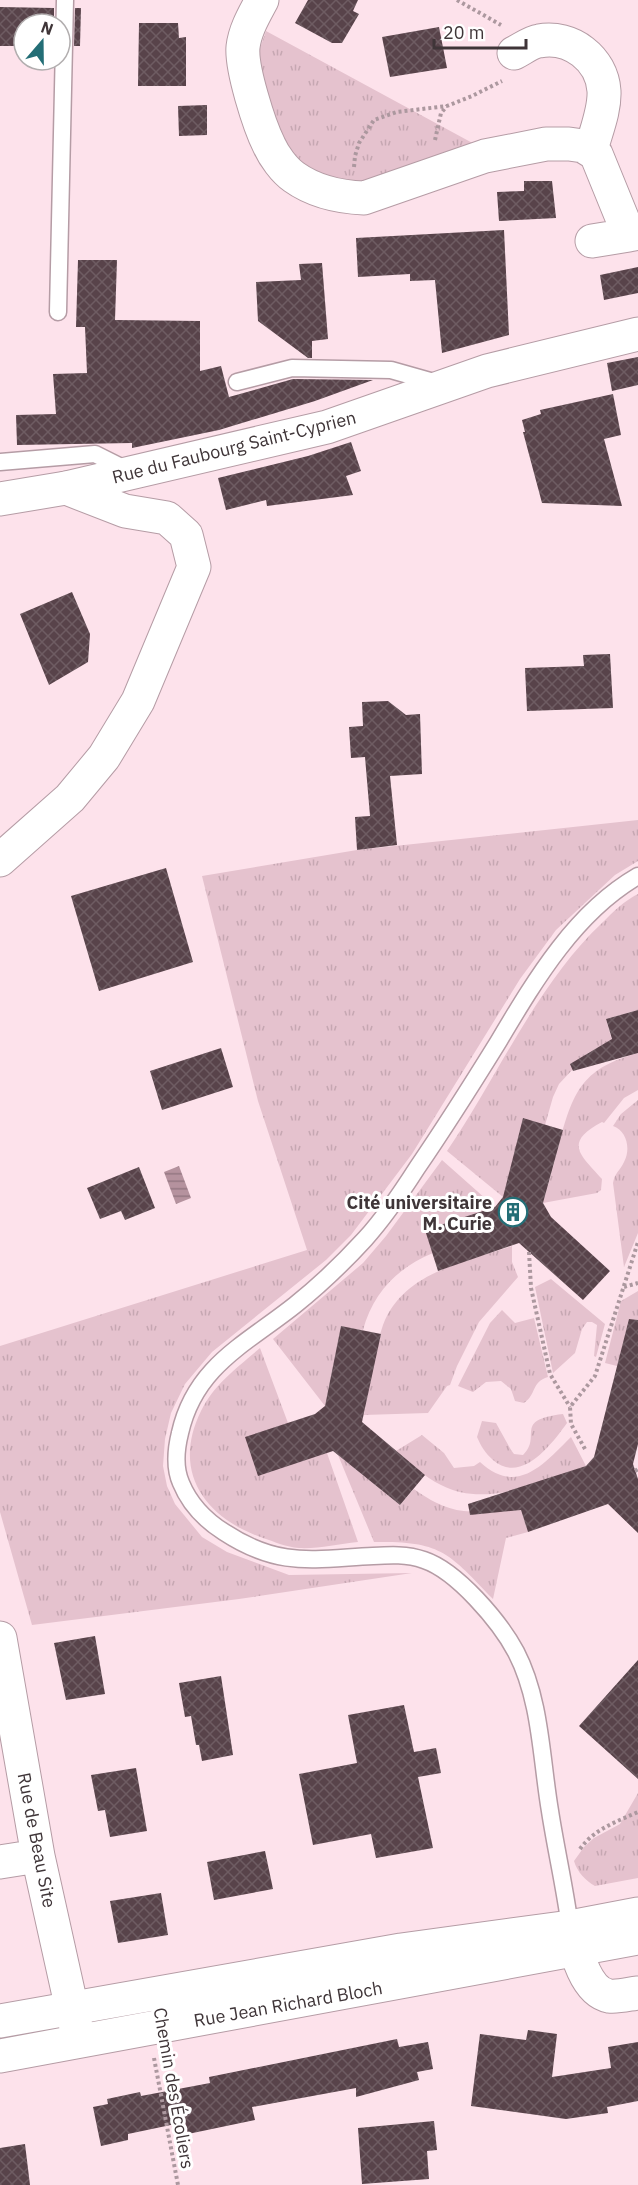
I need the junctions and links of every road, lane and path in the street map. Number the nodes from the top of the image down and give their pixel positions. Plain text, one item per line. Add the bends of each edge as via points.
1 (65, 0) edge
2 (262, 0) edge
3 (457, 0) edge
4 (514, 53) junction
5 (447, 106) junction
6 (591, 150) junction
7 (356, 174) dead end
8 (431, 176) junction
9 (633, 234) edge
10 (592, 241) dead end
11 (58, 312) dead end
12 (638, 334) edge
13 (237, 382) dead end
14 (444, 385) junction
15 (0, 462) edge
16 (133, 473) junction
17 (66, 489) junction
18 (0, 499) edge
19 (0, 861) edge
20 (638, 876) edge
21 (638, 1242) edge
22 (529, 1252) dead end
23 (638, 1283) edge
24 (623, 1287) junction
25 (570, 1407) junction
26 (585, 1449) dead end
27 (0, 1638) edge
28 (638, 1812) edge
29 (38, 1856) junction
30 (0, 1862) edge
31 (562, 1874) junction
32 (638, 1914) edge
33 (638, 1938) edge
34 (573, 1939) junction
35 (638, 1993) edge
36 (74, 2008) junction
37 (0, 2021) edge
38 (149, 2028) junction
39 (80, 2042) junction
40 (0, 2056) edge
41 (178, 2185) edge

1 - 11 lane
2 - 8 street via 246,31 245,68 268,144 293,176 323,192 364,198
3 - 4 path via 507,28
4 - 5 path via 513,75
4 - 6 street via 538,41 562,41 579,48 592,61 602,79 604,100
5 - 7 path via 397,112 374,120 357,149
5 - 8 path via 438,124
6 - 8 street via 569,144 546,144 485,156
6 - 9 street via 600,161
9 - 10 street
12 - 14 street, Rue du Faubourg Saint-Cyprien
13 - 14 lane via 292,368 391,370
14 - 16 street, Rue du Faubourg Saint-Cyprien via 327,427
15 - 16 lane via 94,454
16 - 17 street, Rue du Faubourg Saint-Cyprien
17 - 18 street, Rue du Faubourg Saint-Cyprien
17 - 19 street via 125,511 167,518 186,535 194,567 138,701 104,757 70,798
20 - 31 lane via 593,911 543,970 452,1118 368,1236 294,1305 243,1341 201,1384 185,1411 176,1456 181,1485 194,1507 239,1542 302,1561 398,1555 427,1560 488,1611 517,1653 531,1693
21 - 24 path
22 - 25 path via 531,1288 550,1374
23 - 24 path
24 - 25 path via 595,1376
25 - 26 path via 571,1424
27 - 29 street, Rue de Beau Site
28 - 31 path via 587,1840
29 - 30 street
29 - 36 street, Rue de Beau Site
31 - 34 lane
32 - 34 street, Rue Jean Richard Bloch
33 - 34 street, Rue Jean Richard Bloch
34 - 35 street via 584,1971 601,1993
34 - 36 street, Rue Jean Richard Bloch via 401,1950
34 - 38 street, Rue Jean Richard Bloch
36 - 37 street, Rue Jean Richard Bloch
36 - 39 street, Rue de Beau Site
38 - 39 street, Rue Jean Richard Bloch
38 - 41 path, Chemin des Écoliers
39 - 40 street, Rue Jean Richard Bloch

